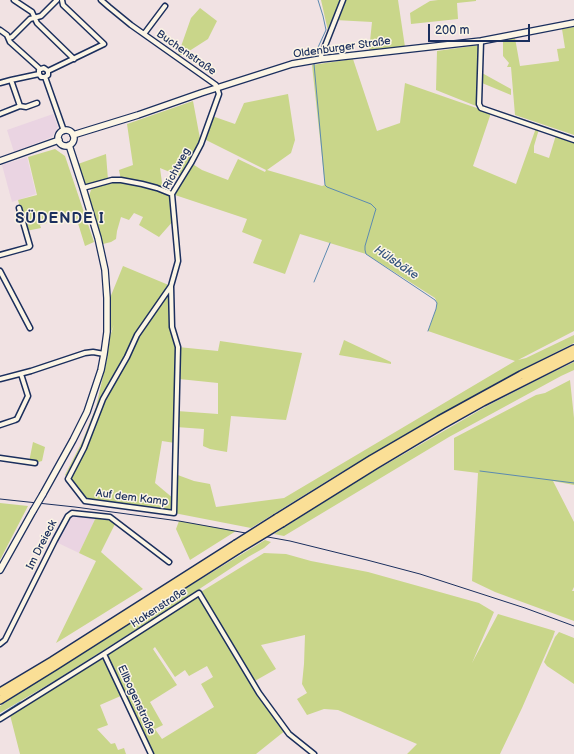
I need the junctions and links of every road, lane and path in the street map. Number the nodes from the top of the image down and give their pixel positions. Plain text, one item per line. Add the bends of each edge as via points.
1 (14, 0) edge
2 (57, 0) edge
3 (62, 0) edge
4 (101, 0) edge
5 (343, 0) edge
6 (165, 6) dead end
7 (35, 18) junction
8 (574, 23) edge
9 (0, 30) edge
10 (144, 34) junction
11 (9, 38) junction
12 (481, 41) junction
13 (74, 59) junction
14 (320, 59) junction
15 (48, 71) junction
16 (39, 72) junction
17 (45, 77) junction
18 (11, 80) junction
19 (0, 83) edge
20 (218, 88) junction
21 (37, 103) dead end
22 (20, 106) junction
23 (0, 114) edge
24 (64, 131) junction
25 (73, 136) junction
26 (59, 140) junction
27 (574, 140) edge
28 (69, 145) junction
29 (0, 162) edge
30 (83, 188) junction
31 (172, 194) junction
32 (18, 208) dead end
33 (0, 255) edge
34 (0, 271) edge
35 (171, 286) junction
36 (30, 328) dead end
37 (574, 349) edge
38 (104, 354) junction
39 (574, 356) edge
40 (21, 374) junction
41 (0, 379) edge
42 (0, 425) edge
43 (0, 458) edge
44 (35, 463) dead end
45 (280, 520) junction
46 (238, 547) junction
47 (169, 562) dead end
48 (0, 570) edge
49 (0, 644) edge
50 (104, 654) junction
51 (0, 692) edge
52 (0, 700) edge
53 (0, 719) edge
54 (151, 754) edge
55 (314, 754) edge

1 - 7 street via 32,12
2 - 7 street via 41,16
3 - 13 street via 63,5 104,44
4 - 10 street, Buchenstraße
5 - 14 street
6 - 10 street, Buchenstraße
7 - 11 street via 30,19
7 - 13 street
8 - 12 street, Oldenburger Straße
9 - 11 street
10 - 20 street, Buchenstraße
11 - 16 street
12 - 14 street, Oldenburger Straße
12 - 27 street via 481,108
13 - 15 street
14 - 20 street, Oldenburger Straße via 292,64
15 - 16 street via 44,68
15 - 17 street
16 - 17 street via 41,77
16 - 18 street
17 - 24 street
18 - 19 street
18 - 22 street
20 - 25 street, Oldenburger Straße
20 - 31 street, Richtweg via 219,94 201,144
21 - 22 street via 26,107
22 - 23 street
24 - 25 street via 69,131
24 - 26 street via 59,135
25 - 28 street
26 - 28 street via 62,144
26 - 29 street
28 - 30 street
30 - 31 street via 120,180 141,183
30 - 38 street via 105,270 108,314
31 - 35 street, Richtweg via 178,261
32 - 33 street via 30,246
34 - 36 street
35 - 35 street, Auf dem Kamp via 137,334 103,399 84,448 68,479 85,501 174,513 178,347 172,326
37 - 45 highway via 439,420 372,459
38 - 40 street via 85,353
38 - 48 street, bridge via 84,419
39 - 45 highway via 483,402
40 - 41 street
40 - 42 street via 28,396 17,419
43 - 44 street
45 - 46 highway, bridge
46 - 51 highway
46 - 52 highway
47 - 49 street, Im Dreieck via 110,517 72,513 58,534 5,640
50 - 53 street, Hakenstraße
50 - 54 street, Ellbogenstraße
50 - 55 street, Hakenstraße via 199,593 259,693 289,734

